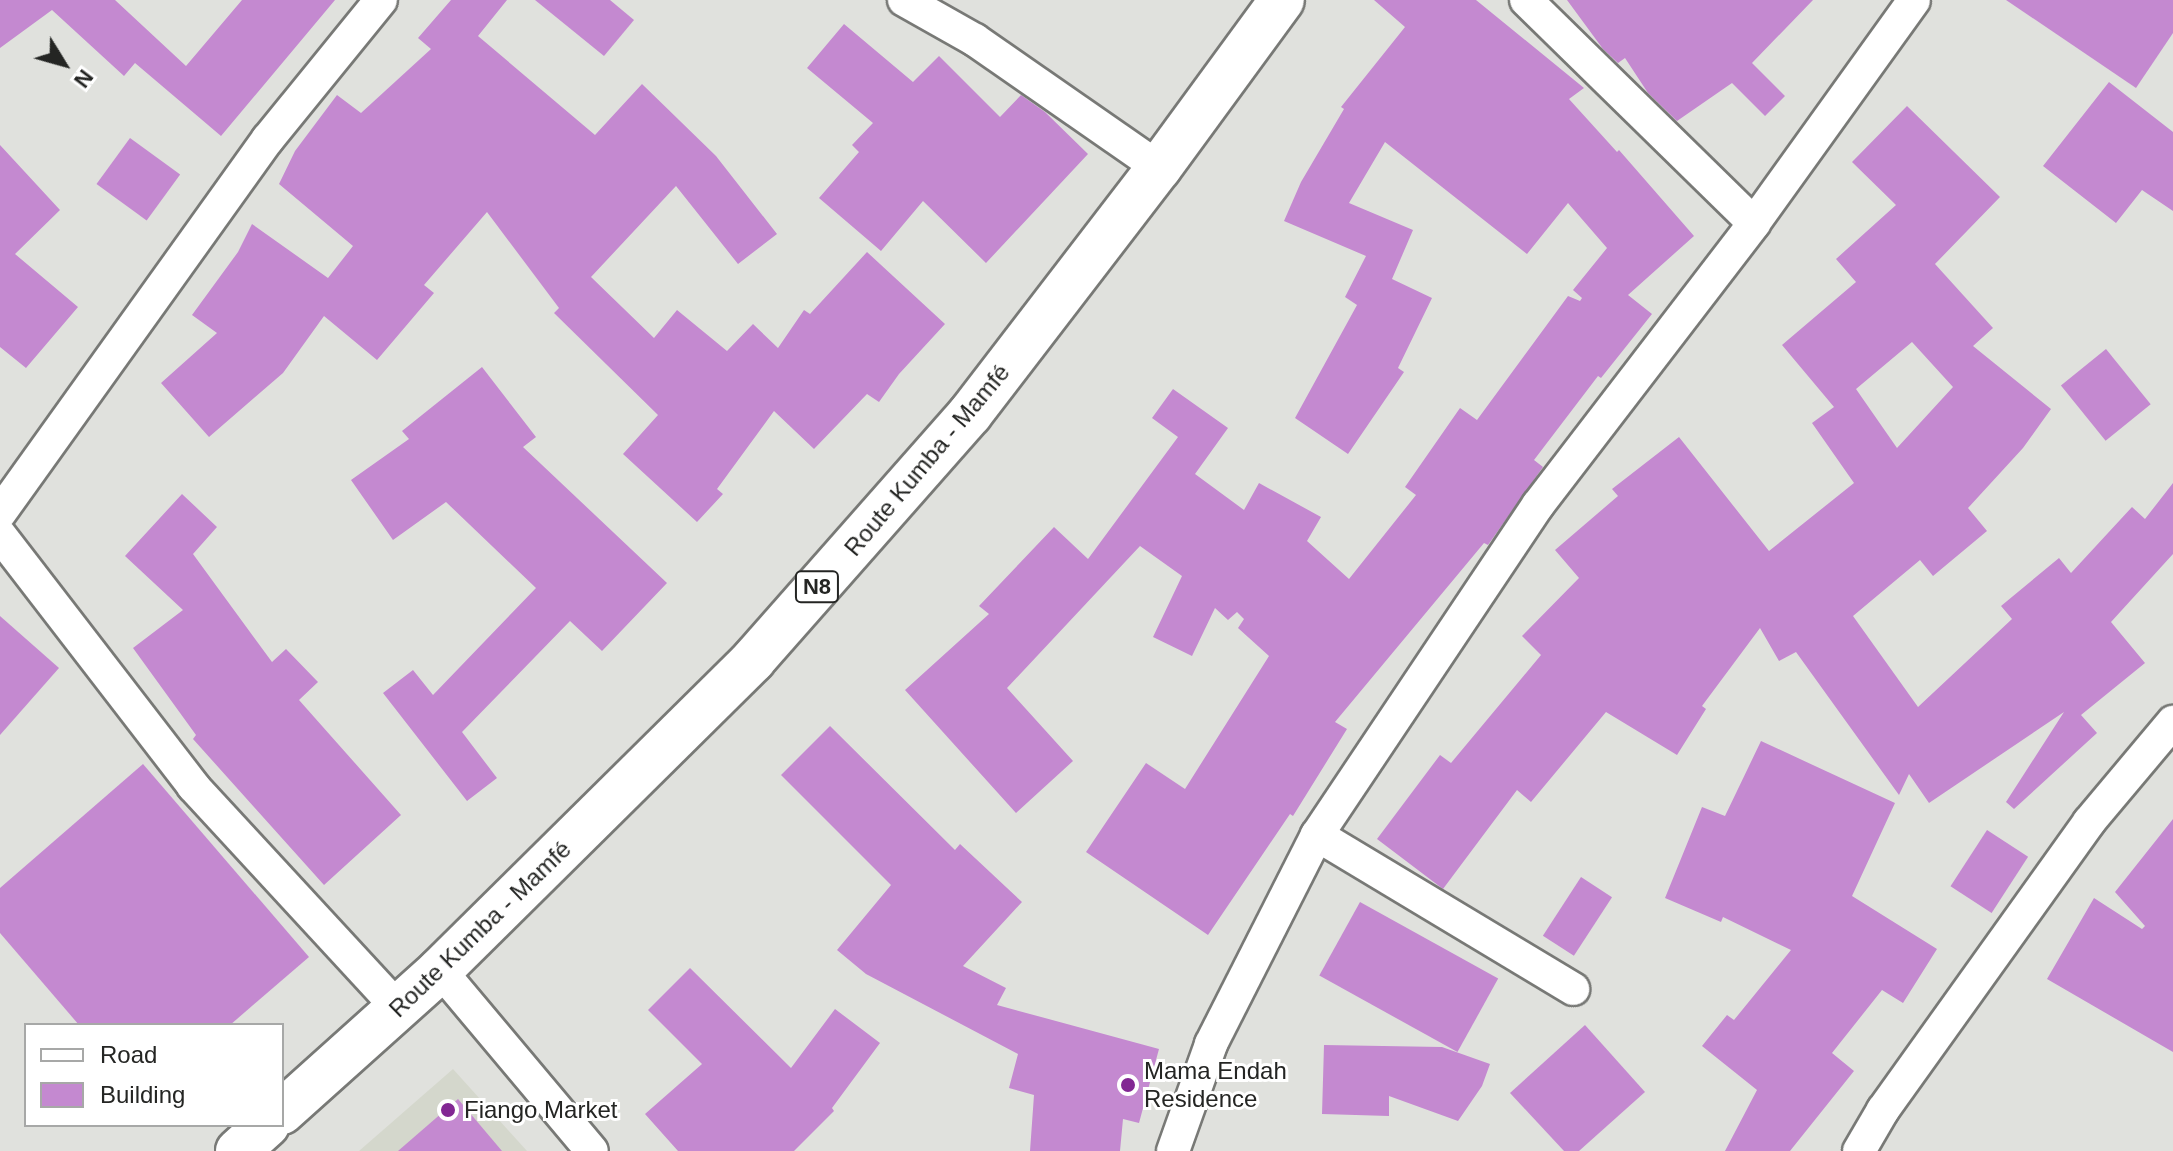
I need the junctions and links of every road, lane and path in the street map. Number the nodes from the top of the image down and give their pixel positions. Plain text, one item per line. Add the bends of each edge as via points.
1 (381, 0) edge
2 (904, 0) edge
3 (1282, 0) edge
4 (1526, 0) edge
5 (1914, 0) edge
6 (1159, 168) junction
7 (1754, 223) junction
8 (0, 513) edge
9 (0, 535) edge
10 (2173, 722) edge
11 (1317, 835) junction
12 (440, 970) junction
13 (1573, 989) dead end
14 (398, 1008) junction
15 (284, 1110) edge
16 (265, 1127) edge
17 (238, 1151) edge
18 (592, 1151) edge
19 (1173, 1151) edge
20 (1859, 1151) edge

1 - 8 street via 268,139
2 - 6 street via 975,40
3 - 6 highway, Route Kumba - Mamfé / N8
4 - 7 street
5 - 7 street
6 - 12 highway, Route Kumba - Mamfé / N8 via 970,414 753,660
7 - 11 street via 1538,505
9 - 14 street via 193,786
10 - 20 street via 2089,822
11 - 13 street
11 - 19 street via 1211,1044
12 - 14 highway, Route Kumba - Mamfé / N8
12 - 18 street
14 - 15 highway, Route Kumba - Mamfé / N8
16 - 17 highway

